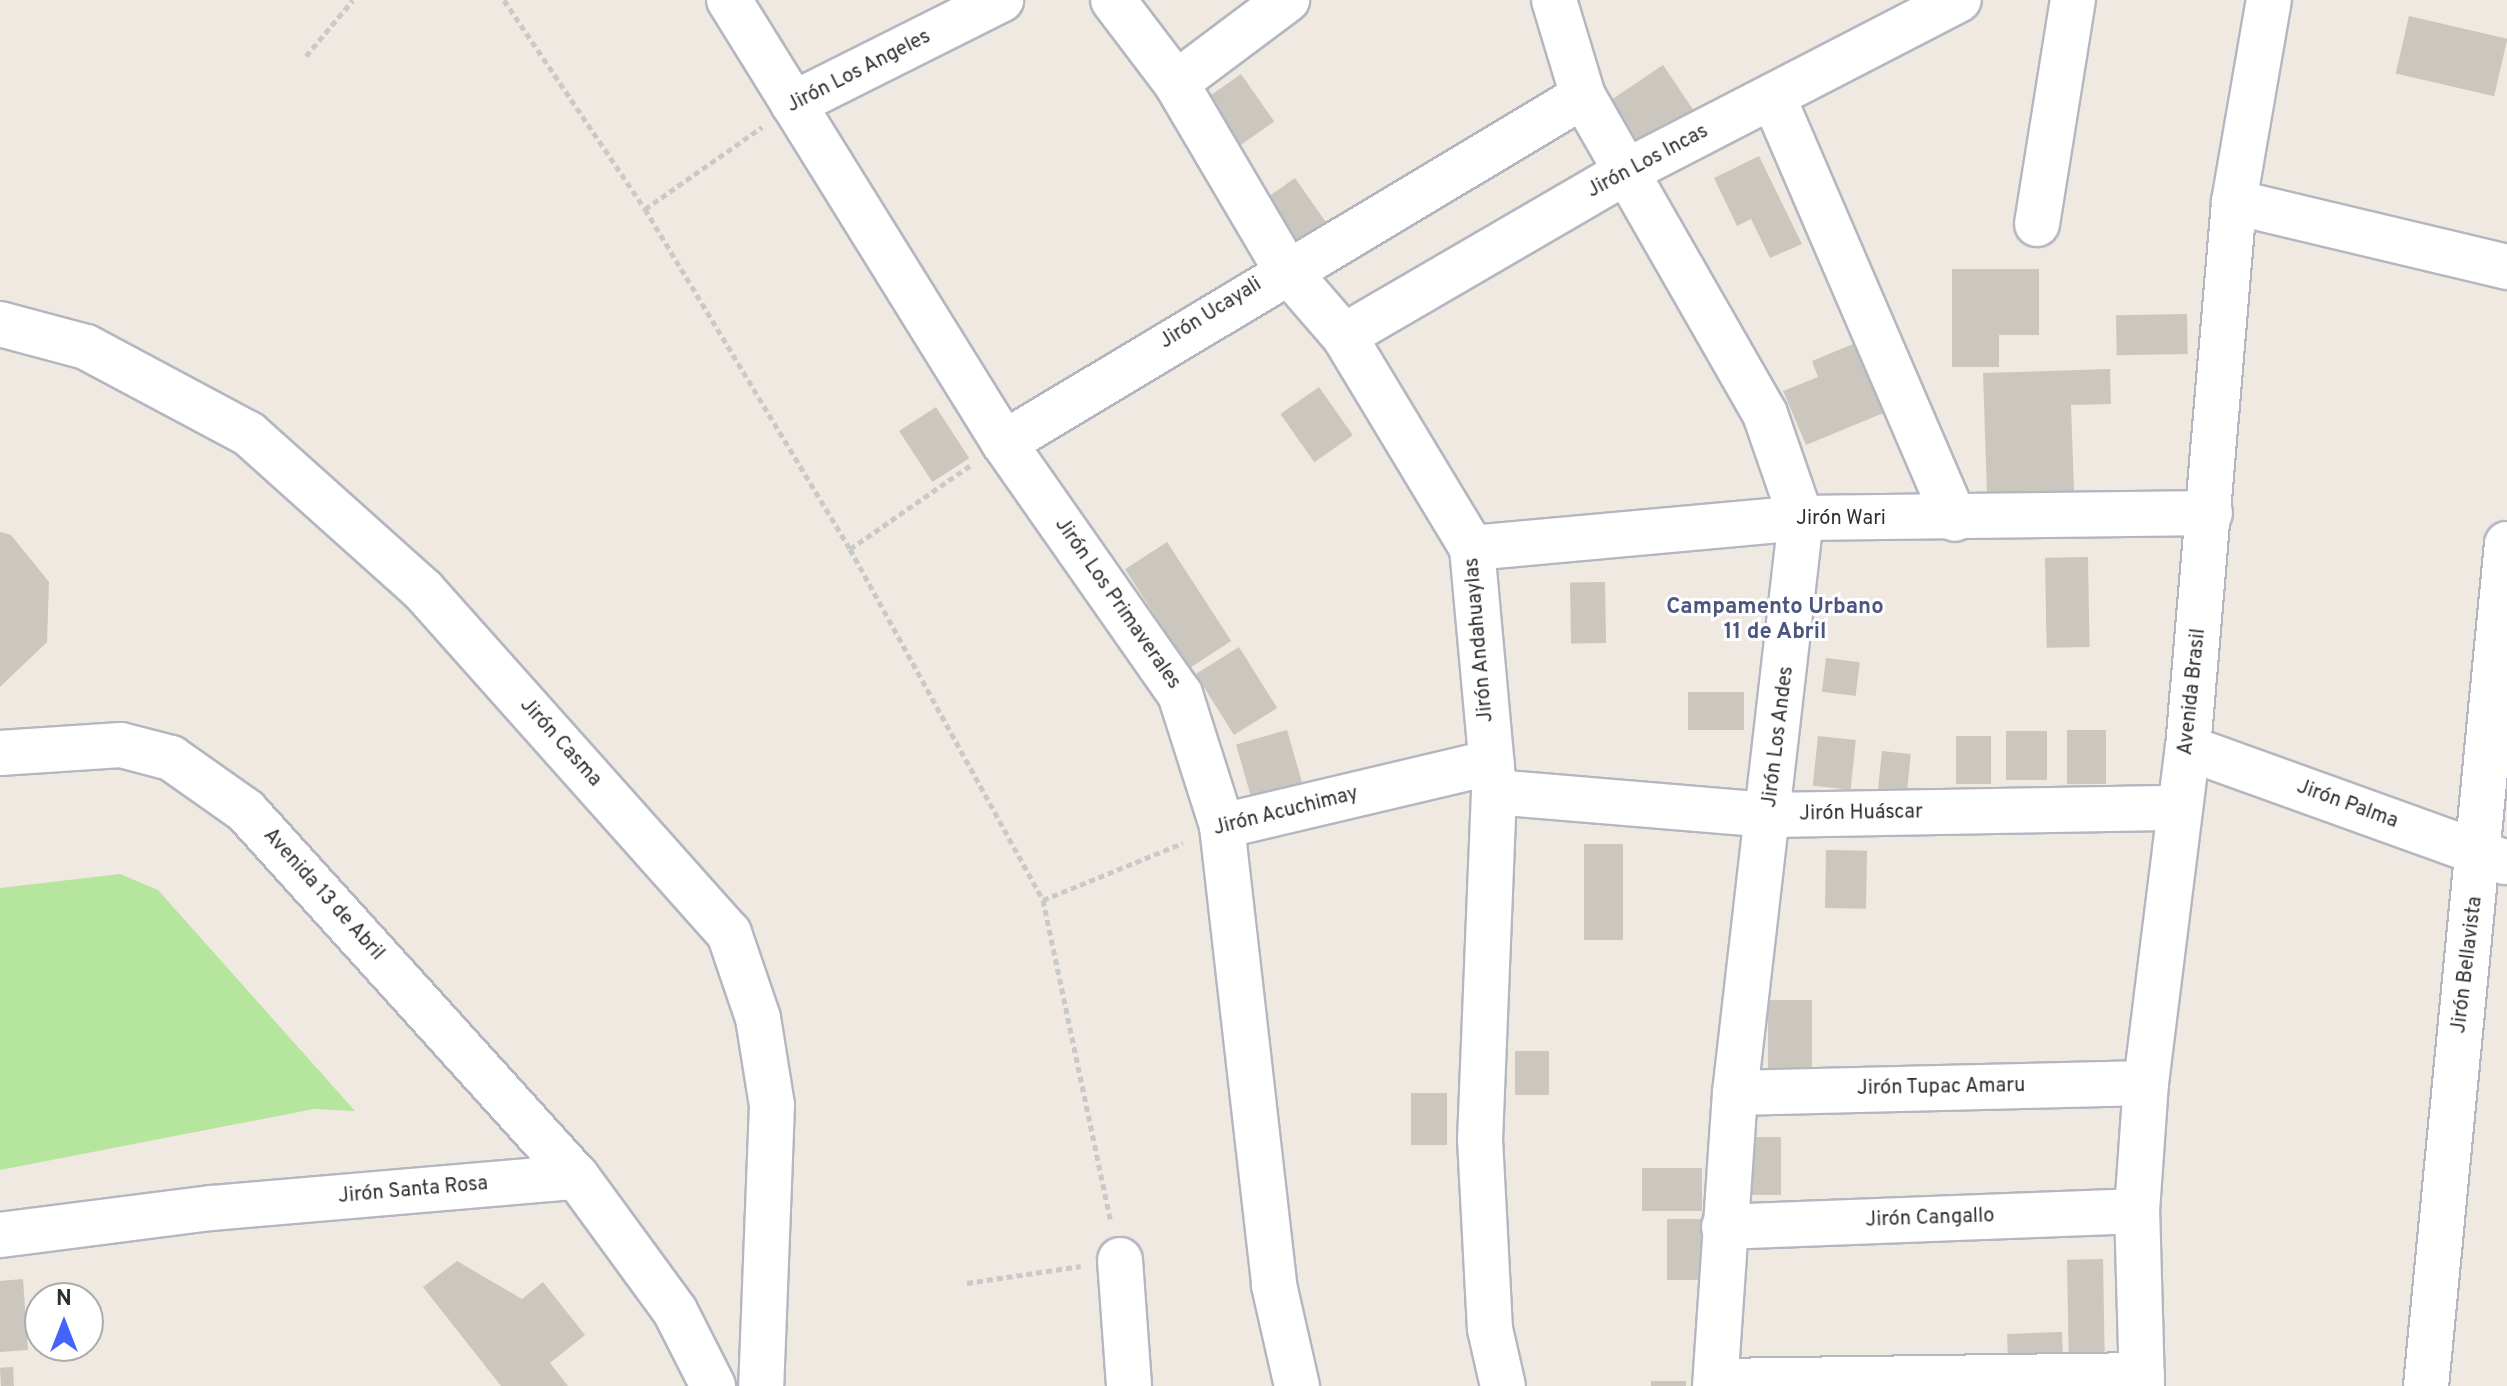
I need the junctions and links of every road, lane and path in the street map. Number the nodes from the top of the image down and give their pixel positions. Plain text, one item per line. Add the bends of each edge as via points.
1 (353, 0) edge
2 (504, 0) edge
3 (729, 0) edge
4 (1001, 0) edge
5 (1113, 0) edge
6 (1287, 0) edge
7 (1554, 0) edge
8 (1959, 0) edge
9 (2073, 0) edge
10 (2269, 0) edge
11 (306, 56) dead end
12 (1176, 83) junction
13 (1583, 96) junction
14 (1774, 99) junction
15 (793, 104) junction
16 (1629, 170) junction
17 (2234, 202) junction
18 (645, 209) junction
19 (2037, 224) dead end
20 (2507, 267) edge
21 (1285, 268) junction
22 (0, 324) edge
23 (1344, 336) junction
24 (1004, 443) junction
25 (2210, 513) junction
26 (1801, 518) junction
27 (1955, 519) junction
28 (2507, 544) edge
29 (1472, 548) junction
30 (850, 549) junction
31 (2188, 748) junction
32 (0, 753) edge
33 (1493, 777) junction
34 (2180, 808) junction
35 (1770, 815) junction
36 (1222, 826) junction
37 (2494, 858) edge
38 (1043, 900) junction
39 (2146, 1083) junction
40 (1735, 1093) junction
41 (577, 1177) junction
42 (2137, 1211) junction
43 (1724, 1227) junction
44 (0, 1235) edge
45 (1120, 1260) junction
46 (967, 1283) dead end
47 (2142, 1381) edge
48 (1716, 1383) edge
49 (713, 1386) edge
50 (761, 1386) edge
51 (1129, 1386) edge
52 (1297, 1386) edge
53 (1503, 1386) edge
54 (2426, 1386) edge

1 - 11 path
2 - 18 path
3 - 15 street, Jirón Los Primaverales
4 - 15 street, Jirón Los Angeles
5 - 12 street, Jirón Andahuaylas
6 - 12 street
7 - 13 street, Jirón Los Andes
8 - 14 street, Jirón Los Incas
9 - 19 street
10 - 17 street, Avenida Brasil
12 - 21 street, Jirón Andahuaylas
13 - 16 street, Jirón Los Andes
13 - 21 street, Jirón Ucayali
14 - 16 street, Jirón Los Incas
14 - 27 street
15 - 18 path, Jirón Los Angeles
15 - 24 street, Jirón Los Primaverales
16 - 23 street, Jirón Los Incas
16 - 26 street, Jirón Los Andes via 1765,414
17 - 20 street
17 - 25 street, Avenida Brasil
18 - 30 path
21 - 23 street, Jirón Andahuaylas
21 - 24 street, Jirón Ucayali
22 - 50 street, Jirón Casma via 86,347 249,434 423,590 729,933 758,1018 772,1105
23 - 29 street, Jirón Andahuaylas
24 - 30 path
24 - 36 street, Jirón Los Primaverales via 1180,694
25 - 27 street, Jirón Wari
25 - 31 street, Avenida Brasil
26 - 27 street, Jirón Wari
26 - 29 street, Jirón Wari
26 - 35 street, Jirón Los Andes
28 - 37 street, Jirón Bellavista
29 - 33 street, Jirón Andahuaylas
30 - 38 path
31 - 34 street, Avenida Brasil
31 - 37 street, Jirón Palma
32 - 41 street, Avenida 13 de Abril via 121,745 171,758 209,780 246,811
33 - 35 street, Jirón Huáscar
33 - 36 street, Jirón Acuchimay
33 - 53 street, Jirón Andahuaylas via 1480,1139 1490,1329
34 - 35 street, Jirón Huáscar
34 - 39 street, Avenida Brasil
35 - 40 street, Jirón Los Andes
36 - 38 path, Jirón Acuchimay
36 - 52 street, Jirón Los Primaverales via 1274,1285
37 - 54 street, Jirón Bellavista
38 - 45 path
39 - 40 street, Jirón Tupac Amaru
39 - 42 street, Avenida Brasil
40 - 43 street, Jirón Los Andes
41 - 44 street, Jirón Santa Rosa via 212,1208
41 - 49 street via 675,1311
42 - 43 street, Jirón Cangallo
42 - 47 street, Avenida Brasil
43 - 48 street, Jirón Los Andes
45 - 46 path
45 - 51 street
47 - 48 street

